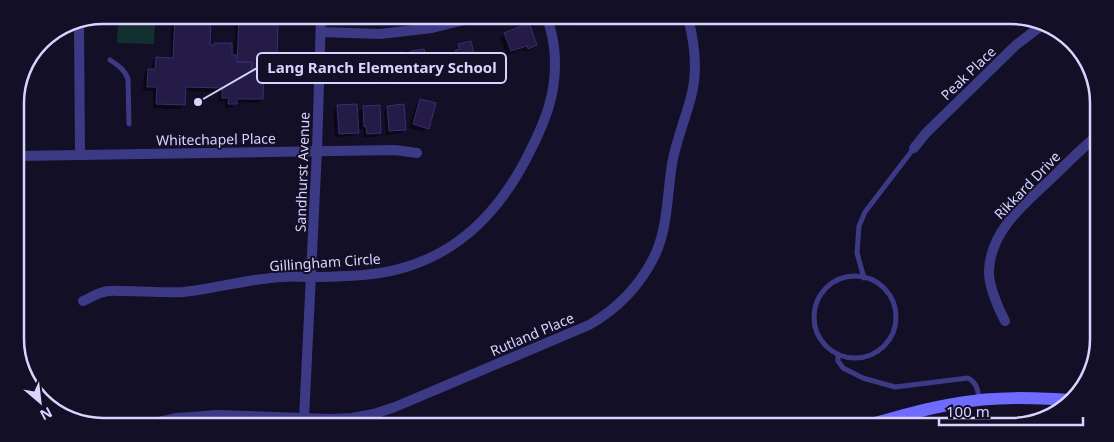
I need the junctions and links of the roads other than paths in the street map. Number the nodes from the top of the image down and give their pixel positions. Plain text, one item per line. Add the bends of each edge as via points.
1 (321, 24) edge
2 (448, 24) edge
3 (549, 24) edge
4 (690, 24) edge
5 (79, 27) edge
6 (1038, 28) edge
7 (321, 32) junction
8 (110, 60) dead end
9 (129, 124) dead end
10 (1090, 143) edge
11 (914, 148) joint
12 (317, 150) junction
13 (417, 153) dead end
14 (80, 155) junction
15 (24, 156) edge
16 (312, 277) junction
17 (864, 278) junction
18 (83, 301) dead end
19 (1005, 321) dead end
20 (838, 354) junction
21 (980, 400) junction
22 (1062, 400) edge
23 (195, 418) edge
24 (282, 418) edge
25 (304, 418) edge
26 (352, 418) edge
27 (893, 418) edge

1 - 7 street, Sandhurst Avenue
2 - 7 street via 380,34
3 - 16 street, Gillingham Circle via 555,66 548,113 515,180 499,203 460,241 414,265 365,275
4 - 26 street, Rutland Place via 695,66 691,96 672,162 663,231 654,257 629,295 589,325 395,407
5 - 14 street
6 - 11 street, Peak Place via 1016,45
7 - 12 street, Sandhurst Avenue
8 - 9 lane via 118,64 128,79
10 - 19 street, Rikkard Drive via 1017,211 999,237 989,271 990,284
11 - 17 lane via 865,212 859,226 858,253
12 - 13 street, Whitechapel Place
12 - 14 street, Whitechapel Place
12 - 16 street, Sandhurst Avenue
14 - 15 street, Whitechapel Place
16 - 18 street, Gillingham Circle via 283,276 183,292 104,291
16 - 25 street, Sandhurst Avenue
17 - 20 lane via 836,281 825,289 818,301 814,314 816,328 821,341
17 - 20 lane via 885,289 896,313 895,326 882,348 871,355 857,358
20 - 21 lane via 843,368 863,378 895,387 968,378 974,381
21 - 22 street
21 - 27 street via 929,408
23 - 24 street, Rutland Place via 217,415

